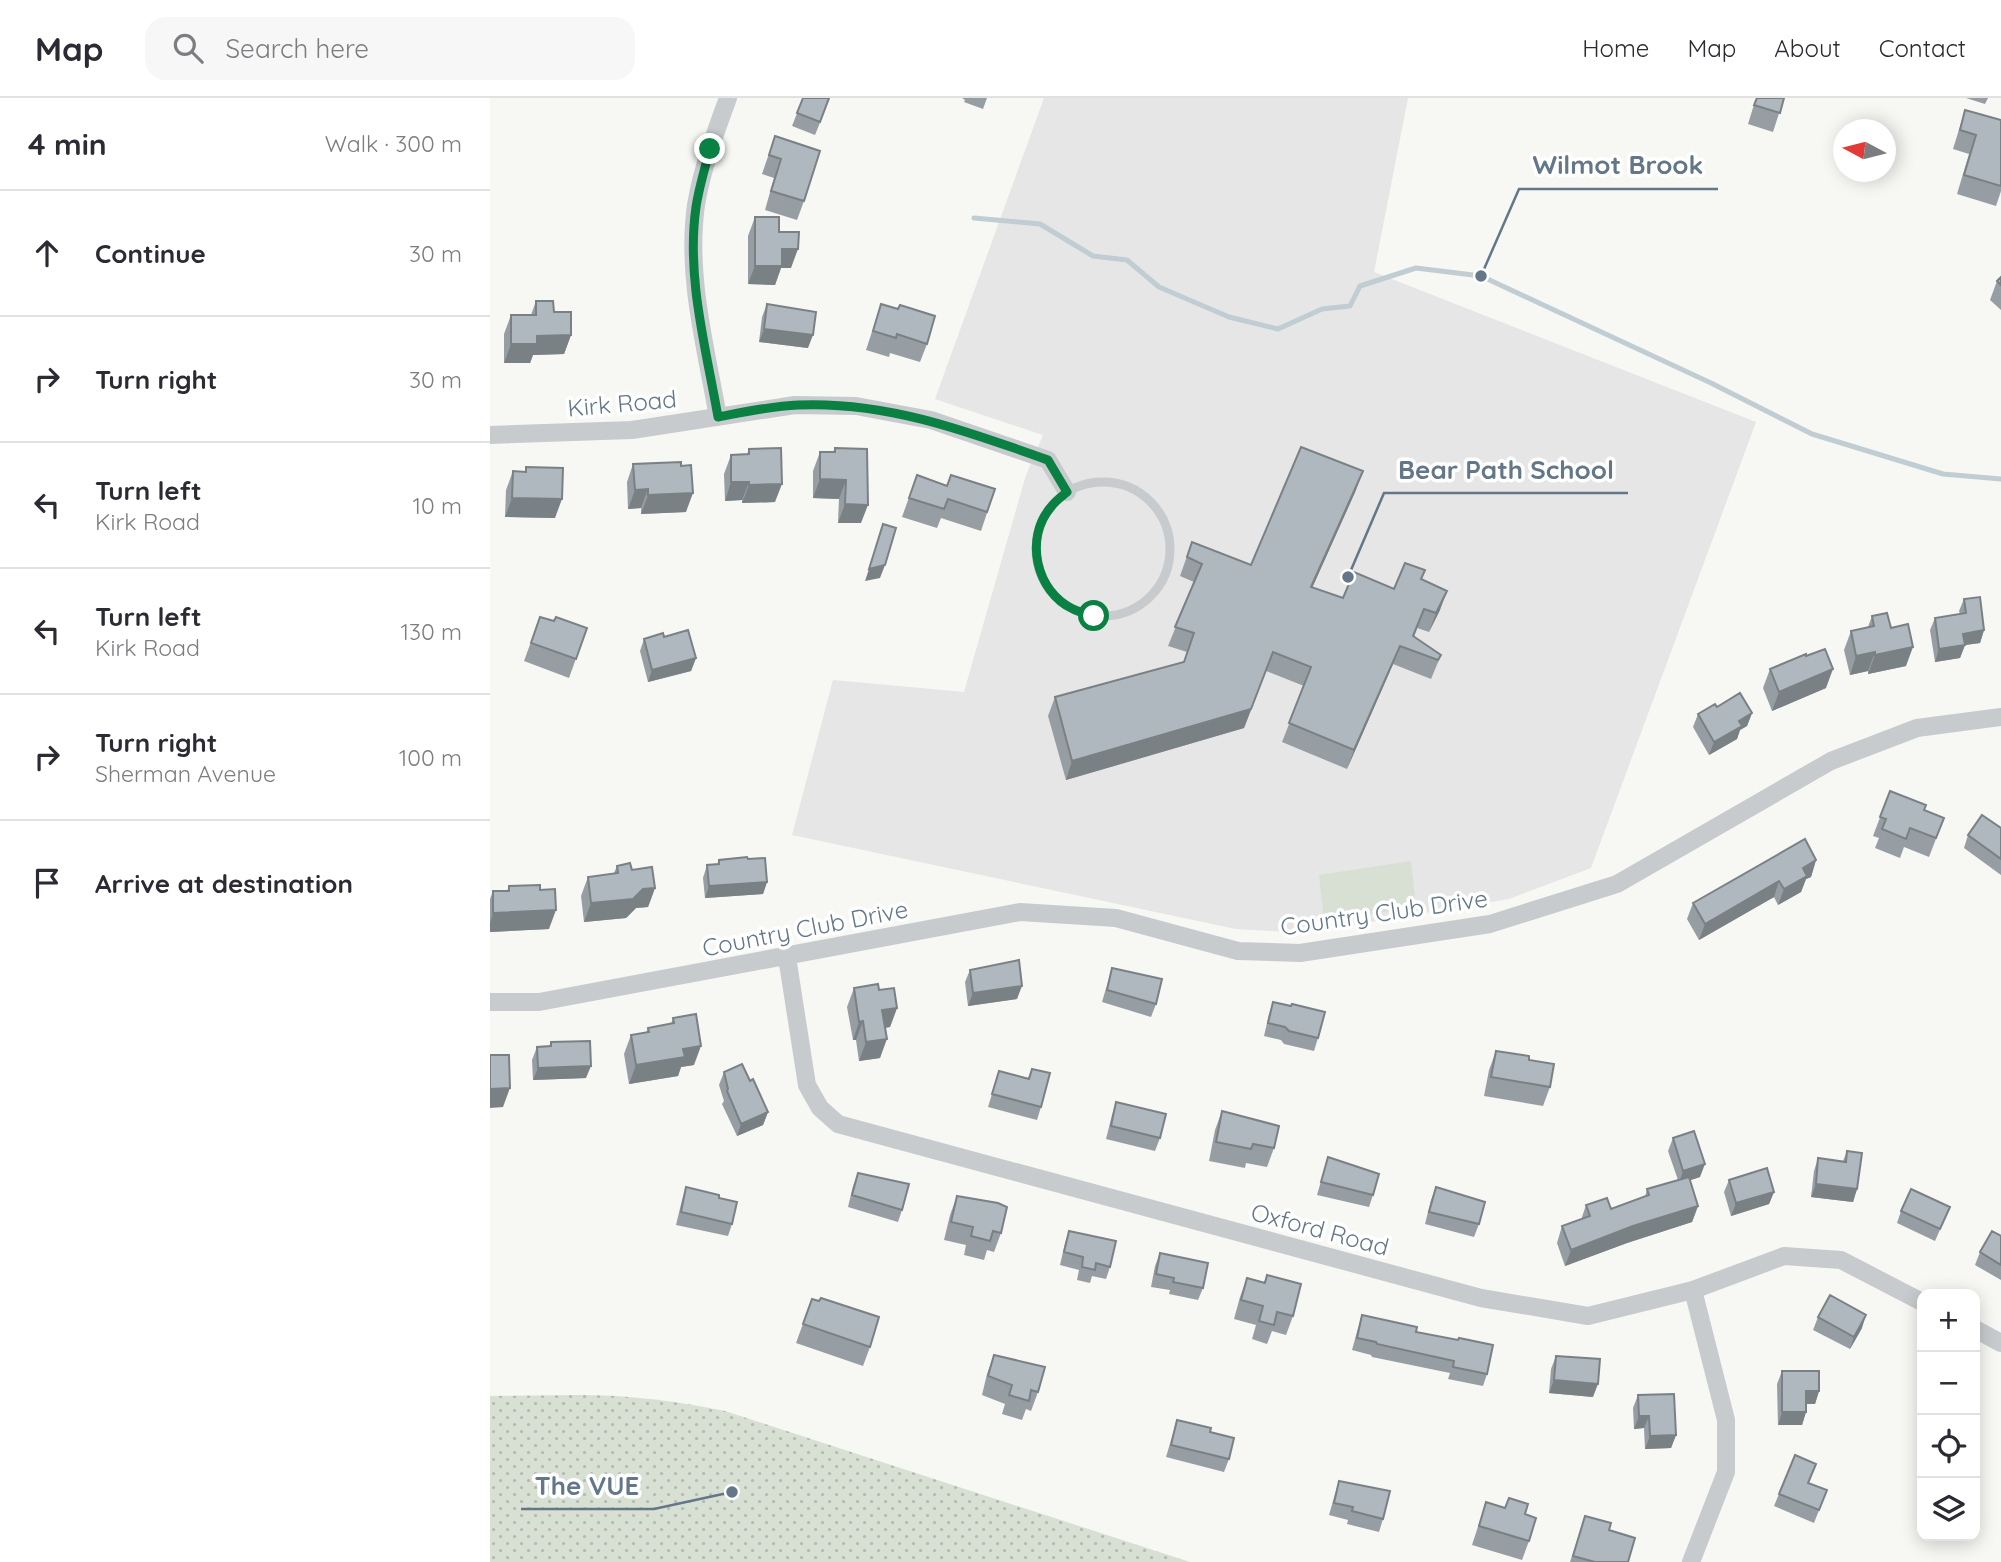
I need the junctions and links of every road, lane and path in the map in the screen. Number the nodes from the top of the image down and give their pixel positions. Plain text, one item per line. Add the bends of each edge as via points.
1 (728, 98) edge
2 (718, 417) junction
3 (490, 435) edge
4 (1067, 492) junction
5 (2001, 718) edge
6 (787, 957) junction
7 (490, 1002) edge
8 (1693, 1290) junction
9 (1917, 1299) edge
10 (1980, 1332) edge
11 (2001, 1343) edge
12 (1691, 1562) edge

1 - 2 street via 702,178 693,240 701,325
2 - 3 street, Kirk Road via 632,430
2 - 4 street, Kirk Road via 824,404 909,415 1048,460
4 - 4 lane via 1049,508 1039,529 1036,552 1041,575 1053,595 1072,609 1094,616 1117,615 1139,606 1155,592 1170,553 1160,513 1128,486 1086,484
5 - 6 street, Country Club Drive via 1917,728 1831,761 1617,884 1490,924 1300,953 1238,951 1116,918 1020,912
6 - 7 street, Country Club Drive via 540,1002
6 - 8 street, Oxford Road via 807,1085 820,1108 838,1124 1481,1298 1588,1316
8 - 9 street, Oxford Road via 1784,1256 1841,1260
8 - 12 street via 1726,1420 1726,1472
10 - 11 street

